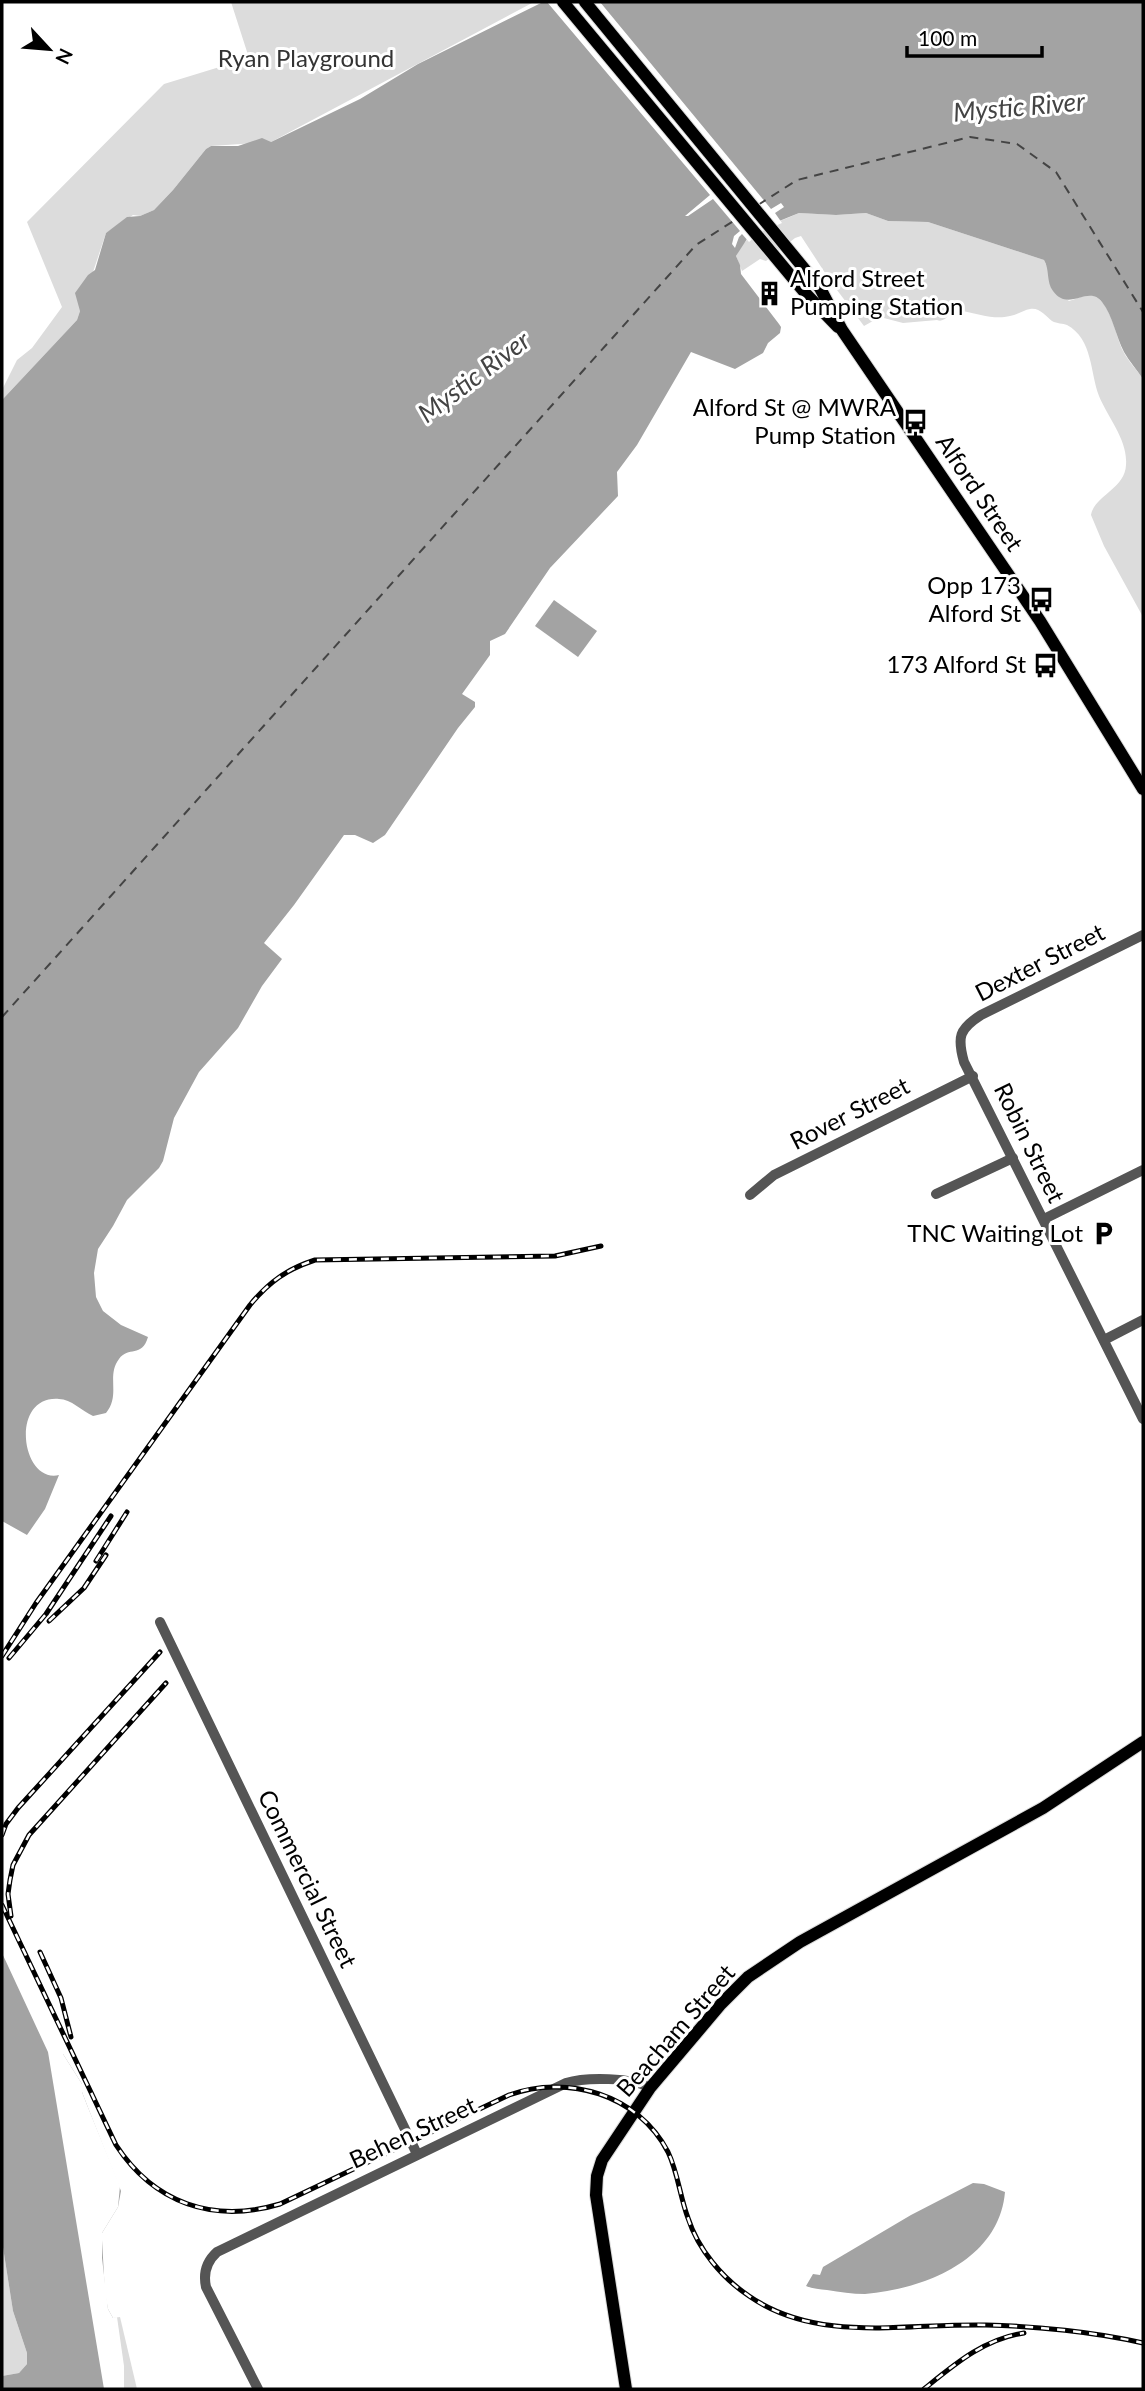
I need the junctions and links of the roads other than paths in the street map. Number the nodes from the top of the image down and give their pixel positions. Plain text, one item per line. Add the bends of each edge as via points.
1 (563, 2) edge
2 (584, 2) edge
3 (842, 331) junction
4 (1143, 789) edge
5 (1143, 935) edge
6 (961, 1035) joint
7 (972, 1076) junction
8 (1013, 1158) junction
9 (1143, 1170) edge
10 (936, 1194) dead end
11 (750, 1195) dead end
12 (1044, 1219) junction
13 (1143, 1320) edge
14 (1104, 1340) junction
15 (1143, 1419) edge
16 (160, 1622) dead end
17 (1143, 1742) edge
18 (650, 2088) junction
19 (417, 2154) junction
20 (258, 2389) edge
21 (626, 2389) edge

1 - 3 main road, Alford Street via 806,294
2 - 3 main road, Alford Street via 807,271
3 - 4 main road, Alford Street via 1032,610
5 - 6 street, Dexter Street via 981,1015 968,1023
6 - 7 street, Robin Street via 964,1062
7 - 8 street, Robin Street
7 - 11 street, Rover Street via 774,1175
8 - 10 street
8 - 12 street, Robin Street
9 - 12 street
12 - 14 street, Robin Street
13 - 14 street
14 - 15 street, Robin Street
16 - 19 street, Commercial Street
17 - 18 main road, Beacham Street via 1030,1816 760,1968 721,2004
18 - 19 street, Behen Street via 633,2081 572,2081
18 - 21 main road, Beacham Street via 606,2153 596,2182
19 - 20 street, Behen Street via 212,2256 204,2277 206,2287

